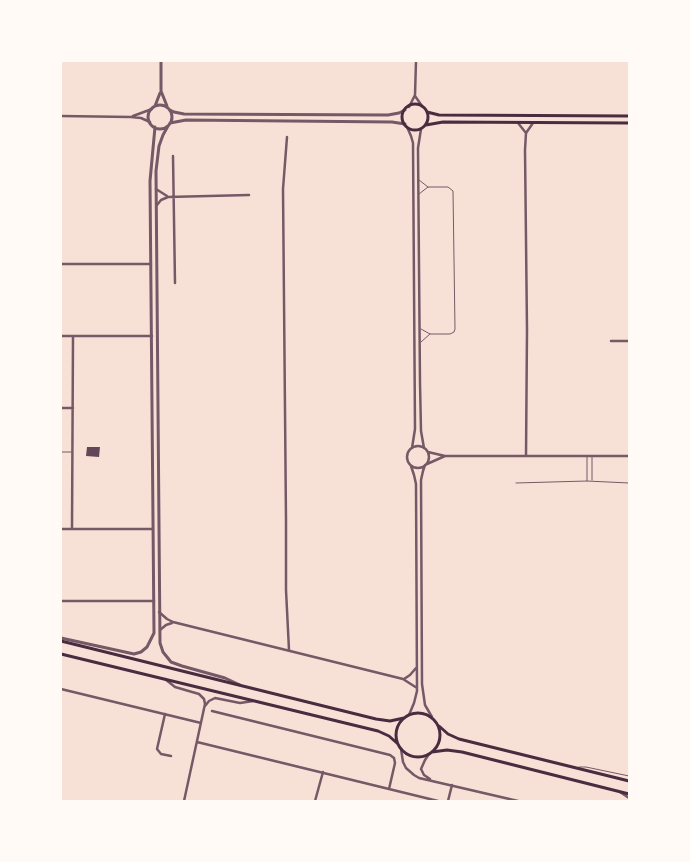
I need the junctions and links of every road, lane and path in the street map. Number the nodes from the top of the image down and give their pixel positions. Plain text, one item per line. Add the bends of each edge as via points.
1 (161, 61) edge
2 (416, 61) edge
3 (161, 91) junction
4 (415, 95) junction
5 (422, 106) junction
6 (409, 107) junction
7 (153, 108) junction
8 (169, 109) junction
9 (405, 110) junction
10 (427, 112) junction
11 (61, 116) edge
12 (629, 116) edge
13 (131, 117) junction
14 (150, 122) junction
15 (517, 122) junction
16 (534, 123) junction
17 (629, 123) edge
18 (169, 125) junction
19 (426, 125) junction
20 (406, 126) junction
21 (155, 127) junction
22 (421, 129) junction
23 (526, 133) junction
24 (287, 137) dead end
25 (173, 156) dead end
26 (419, 180) junction
27 (428, 187) junction
28 (156, 189) junction
29 (418, 195) junction
30 (168, 196) junction
31 (174, 196) junction
32 (249, 196) dead end
33 (156, 205) junction
34 (61, 264) edge
35 (151, 264) junction
36 (175, 283) dead end
37 (420, 328) junction
38 (430, 334) junction
39 (61, 336) edge
40 (152, 336) junction
41 (73, 337) junction
42 (611, 341) dead end
43 (629, 341) edge
44 (420, 343) junction
45 (61, 408) edge
46 (73, 408) junction
47 (412, 448) junction
48 (424, 448) junction
49 (61, 452) edge
50 (73, 452) junction
51 (428, 452) junction
52 (445, 456) junction
53 (526, 456) junction
54 (587, 456) junction
55 (592, 456) junction
56 (629, 456) edge
57 (426, 464) junction
58 (411, 466) junction
59 (587, 480) junction
60 (592, 481) junction
61 (516, 483) dead end
62 (629, 483) edge
63 (61, 529) edge
64 (72, 529) junction
65 (153, 529) junction
66 (61, 601) edge
67 (154, 601) junction
68 (159, 612) junction
69 (173, 622) junction
70 (159, 632) junction
71 (61, 640) edge
72 (289, 650) junction
73 (61, 654) edge
74 (417, 666) junction
75 (403, 679) junction
76 (165, 680) junction
77 (241, 686) junction
78 (417, 688) junction
79 (61, 689) edge
80 (253, 701) junction
81 (205, 706) junction
82 (212, 711) dead end
83 (165, 714) junction
84 (409, 714) junction
85 (432, 717) junction
86 (404, 718) junction
87 (202, 723) junction
88 (439, 726) junction
89 (197, 742) junction
90 (398, 744) junction
91 (401, 749) junction
92 (431, 753) junction
93 (171, 756) dead end
94 (576, 768) junction
95 (323, 772) junction
96 (629, 776) edge
97 (432, 780) junction
98 (629, 781) edge
99 (452, 785) junction
100 (389, 789) junction
101 (618, 791) junction
102 (629, 794) edge
103 (629, 798) edge
104 (184, 801) edge
105 (316, 801) edge
106 (438, 801) edge
107 (448, 801) edge
108 (518, 801) edge

1 - 3 street
2 - 4 street
3 - 7 street
3 - 8 street
4 - 5 street
4 - 6 street
5 - 6 main road
5 - 10 main road
6 - 9 main road
7 - 8 street via 161,105
7 - 13 street
7 - 14 street via 149,116
8 - 9 street via 184,114 388,115
8 - 18 street via 172,117
9 - 20 main road via 403,119
10 - 12 main road via 439,115
10 - 19 main road
11 - 13 street
13 - 14 street
14 - 21 street
15 - 16 main road
15 - 19 main road via 440,122
15 - 23 street
16 - 17 main road
16 - 23 street
18 - 20 street via 186,120 392,122
18 - 21 street via 161,129
18 - 28 street via 159,146
19 - 22 main road
20 - 22 main road via 412,130
20 - 47 street via 412,143 415,434
21 - 35 street via 150,181
22 - 26 street
23 - 53 street
24 - 72 street via 283,197 286,590
25 - 31 street
26 - 27 lane
26 - 29 street
27 - 29 lane
27 - 38 lane via 448,187 453,192 455,329 450,334
28 - 30 street
28 - 33 street
29 - 37 street
30 - 31 street
30 - 33 street
31 - 32 street
31 - 36 street
33 - 68 street
34 - 35 street
35 - 40 street
37 - 38 lane
37 - 44 street
38 - 44 lane
39 - 41 street
40 - 41 street
40 - 65 street
41 - 46 street
42 - 43 street
44 - 48 street via 421,431
45 - 46 street
46 - 50 street
47 - 48 street
47 - 58 street via 407,456
48 - 51 street
49 - 50 lane
50 - 64 street
51 - 52 street
51 - 57 street
52 - 53 street
52 - 57 street
53 - 54 street
54 - 55 street
54 - 59 lane
55 - 56 street
55 - 60 lane
57 - 58 street via 420,468
57 - 85 street via 421,483 422,684 423,698
58 - 74 street via 416,484
59 - 60 lane
59 - 61 lane
60 - 62 lane
63 - 64 street
64 - 65 street
65 - 67 street
66 - 67 street
67 - 71 street via 152,638 147,647 138,653
68 - 69 street
68 - 70 street
69 - 70 street
69 - 72 street
70 - 77 street via 161,648 172,662 225,678
71 - 77 main road
72 - 75 street
73 - 76 main road
74 - 75 street
74 - 78 street
75 - 78 street
76 - 80 main road
76 - 81 street via 175,687 199,694 204,699
77 - 86 main road via 376,719
78 - 84 street
79 - 83 street
80 - 81 street via 240,703 216,698
80 - 90 main road via 378,731
81 - 87 street
82 - 100 street via 390,755 395,763
83 - 87 street
83 - 93 street via 157,749 161,754
84 - 85 main road via 421,713
84 - 86 main road
85 - 88 main road
86 - 90 main road via 396,732
87 - 89 street
88 - 92 main road via 439,742
88 - 94 main road via 459,739
89 - 95 street
89 - 104 street
90 - 91 main road
91 - 92 main road via 412,756 423,757
91 - 97 street via 410,772 419,778
92 - 97 street via 421,769
92 - 101 main road via 447,750 462,752
94 - 96 lane via 586,767
94 - 98 main road
95 - 100 street
95 - 105 street
97 - 99 street
99 - 107 street
99 - 108 street
100 - 106 street
101 - 102 main road
101 - 103 street

